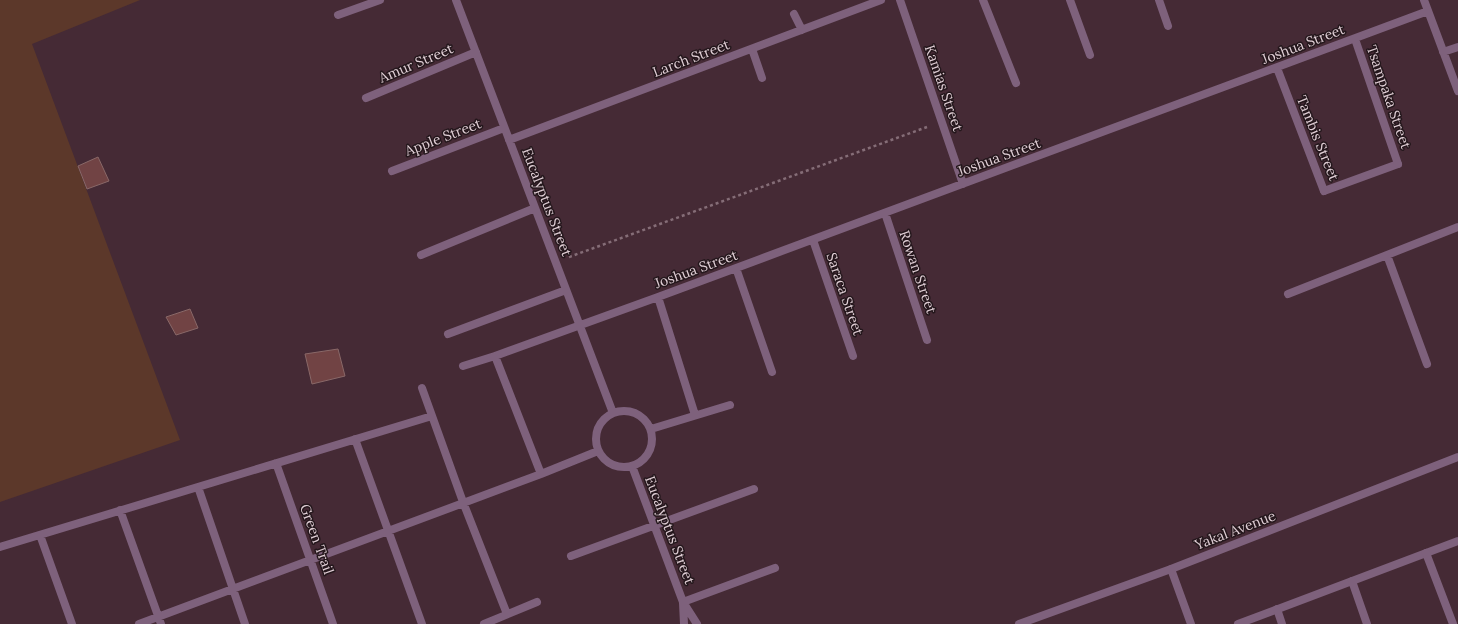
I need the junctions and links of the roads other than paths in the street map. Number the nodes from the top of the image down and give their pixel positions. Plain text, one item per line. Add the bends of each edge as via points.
1 (380, 0) edge
2 (456, 0) edge
3 (882, 0) edge
4 (900, 0) edge
5 (983, 0) edge
6 (1070, 0) edge
7 (1159, 0) edge
8 (1424, 0) edge
9 (1428, 11) junction
10 (794, 14) dead end
11 (338, 15) dead end
12 (1168, 26) dead end
13 (802, 30) junction
14 (1354, 39) junction
15 (1458, 47) edge
16 (752, 49) junction
17 (476, 52) junction
18 (1443, 52) junction
19 (1090, 55) dead end
20 (1276, 68) junction
21 (762, 78) dead end
22 (1016, 83) dead end
23 (1458, 91) edge
24 (366, 98) dead end
25 (504, 128) junction
26 (509, 140) junction
27 (1398, 164) joint
28 (392, 171) dead end
29 (963, 184) junction
30 (535, 208) junction
31 (885, 213) junction
32 (1458, 227) edge
33 (813, 240) junction
34 (421, 255) dead end
35 (1387, 255) junction
36 (736, 268) junction
37 (566, 290) junction
38 (1288, 294) dead end
39 (658, 297) junction
40 (580, 326) junction
41 (448, 334) dead end
42 (927, 340) dead end
43 (495, 356) junction
44 (853, 356) dead end
45 (1427, 364) dead end
46 (463, 366) dead end
47 (772, 372) dead end
48 (422, 388) dead end
49 (730, 405) dead end
50 (613, 413) junction
51 (695, 415) junction
52 (432, 416) junction
53 (651, 429) junction
54 (355, 439) junction
55 (598, 451) junction
56 (1458, 457) edge
57 (276, 463) junction
58 (632, 466) junction
59 (541, 474) junction
60 (198, 487) junction
61 (754, 489) dead end
62 (463, 502) junction
63 (120, 510) junction
64 (654, 525) junction
65 (388, 530) junction
66 (40, 535) junction
67 (1458, 541) edge
68 (0, 547) edge
69 (1426, 553) junction
70 (571, 556) dead end
71 (310, 559) junction
72 (775, 568) dead end
73 (1171, 569) junction
74 (1352, 581) junction
75 (233, 588) junction
76 (537, 602) dead end
77 (683, 602) junction
78 (1276, 609) junction
79 (507, 614) junction
80 (160, 620) edge
81 (72, 624) edge
82 (139, 624) edge
83 (245, 624) edge
84 (333, 624) edge
85 (422, 624) edge
86 (484, 624) edge
87 (684, 624) edge
88 (697, 624) edge
89 (1019, 624) edge
90 (1191, 624) edge
91 (1238, 624) edge
92 (1282, 624) edge
93 (1367, 624) edge
94 (1453, 624) edge

1 - 11 street
2 - 17 street, Eucalyptus Street
3 - 13 street, Larch Street
4 - 29 street, Kamias Street
5 - 22 street
6 - 19 street
7 - 12 street
8 - 9 street
9 - 14 street, Joshua Street
9 - 18 street
10 - 13 street
13 - 16 street, Larch Street
14 - 20 street, Joshua Street
14 - 27 street, Tsampaka Street
15 - 18 street
16 - 21 street
16 - 26 street, Larch Street
17 - 24 street, Amur Street
17 - 25 street, Eucalyptus Street
18 - 23 street
20 - 27 street, Tambis Street via 1324,191
20 - 29 street, Joshua Street
25 - 26 street, Eucalyptus Street
25 - 28 street, Apple Street
26 - 30 street, Eucalyptus Street
29 - 31 street, Joshua Street
30 - 34 street
30 - 37 street, Eucalyptus Street
31 - 33 street, Joshua Street
31 - 42 street, Rowan Street
32 - 35 street
33 - 36 street, Joshua Street
33 - 44 street, Saraca Street
35 - 38 street
35 - 45 street
36 - 39 street, Joshua Street
36 - 47 street
37 - 40 street, Eucalyptus Street
37 - 41 street
39 - 40 street, Joshua Street
39 - 51 street
40 - 43 street, Joshua Street
40 - 50 street, Eucalyptus Street
43 - 46 street, Joshua Street
43 - 59 street
48 - 52 street
49 - 51 street
50 - 53 street via 635,413 644,419
50 - 55 street via 605,418 598,429 595,442
51 - 53 street
52 - 54 street
52 - 62 street
53 - 58 street via 653,440 650,451 643,461
54 - 57 street
54 - 65 street
55 - 58 street via 612,465 622,468
55 - 59 street
56 - 73 street, Yakal Avenue
57 - 60 street
57 - 71 street, Green Trail
58 - 64 street, Eucalyptus Street
59 - 62 street
60 - 63 street
60 - 75 street
61 - 64 street
62 - 65 street
62 - 79 street
63 - 66 street
63 - 80 street
64 - 70 street
64 - 77 street, Eucalyptus Street
65 - 71 street
65 - 85 street
66 - 68 street
66 - 81 street
67 - 69 street
69 - 74 street
69 - 94 street
71 - 75 street
71 - 84 street, Green Trail
72 - 77 street
73 - 89 street, Yakal Avenue
73 - 90 street
74 - 78 street
74 - 93 street
75 - 80 street
75 - 83 street
76 - 79 street
77 - 87 street, Eucalyptus Street
77 - 88 street, Eucalyptus Street
78 - 91 street
78 - 92 street
79 - 86 street
80 - 82 street

